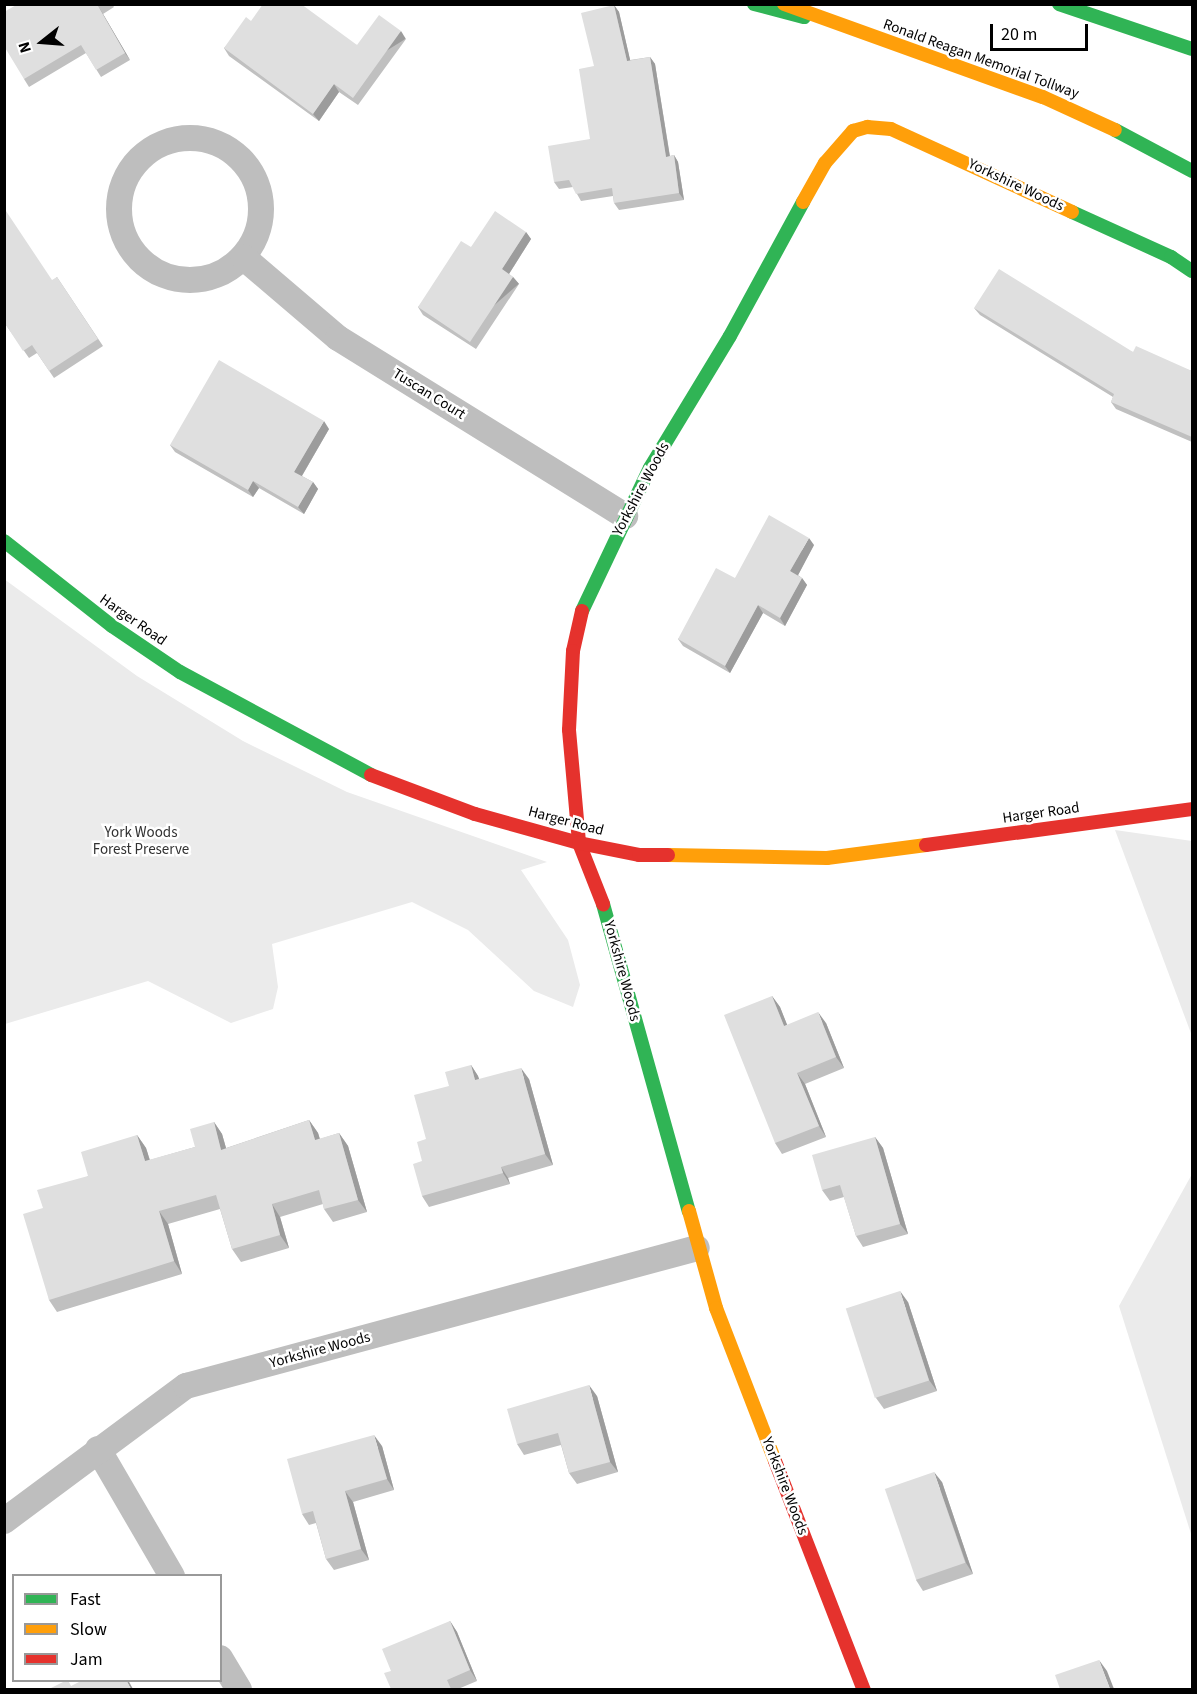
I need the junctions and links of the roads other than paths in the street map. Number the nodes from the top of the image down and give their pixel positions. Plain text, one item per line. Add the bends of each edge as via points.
1 (754, 4) edge
2 (784, 4) edge
3 (1059, 4) edge
4 (846, 28) junction
5 (1192, 49) edge
6 (1192, 171) edge
7 (243, 257) junction
8 (1192, 271) edge
9 (625, 516) junction
10 (4, 542) edge
11 (1192, 809) edge
12 (579, 843) junction
13 (697, 1248) junction
14 (99, 1449) junction
15 (4, 1521) edge
16 (171, 1574) edge
17 (222, 1661) edge
18 (239, 1689) edge
19 (864, 1689) edge

1 - 4 main road
2 - 4 main road, Ronald Reagan Memorial Tollway
3 - 5 main road
4 - 6 main road, Ronald Reagan Memorial Tollway via 1043,97 1107,125
7 - 7 street via 256,237 261,212 258,188 228,148 205,139 181,138 157,145 137,160 125,178 119,200 119,223 141,261 160,274 181,280 204,279 225,271
7 - 9 street, Tuscan Court via 338,338
8 - 9 main road, Yorkshire Woods via 1171,257 891,129 867,127 853,131 825,164
9 - 12 main road, Yorkshire Woods via 584,604 573,651 569,730
10 - 12 main road, Harger Road via 103,620 180,672 352,768 475,814
11 - 12 main road, Harger Road via 827,858 651,856
12 - 13 main road, Yorkshire Woods via 608,915
13 - 14 street, Yorkshire Woods via 186,1386
13 - 19 main road, Yorkshire Woods via 716,1308
14 - 15 street, Yorkshire Woods
14 - 16 street
17 - 18 street

